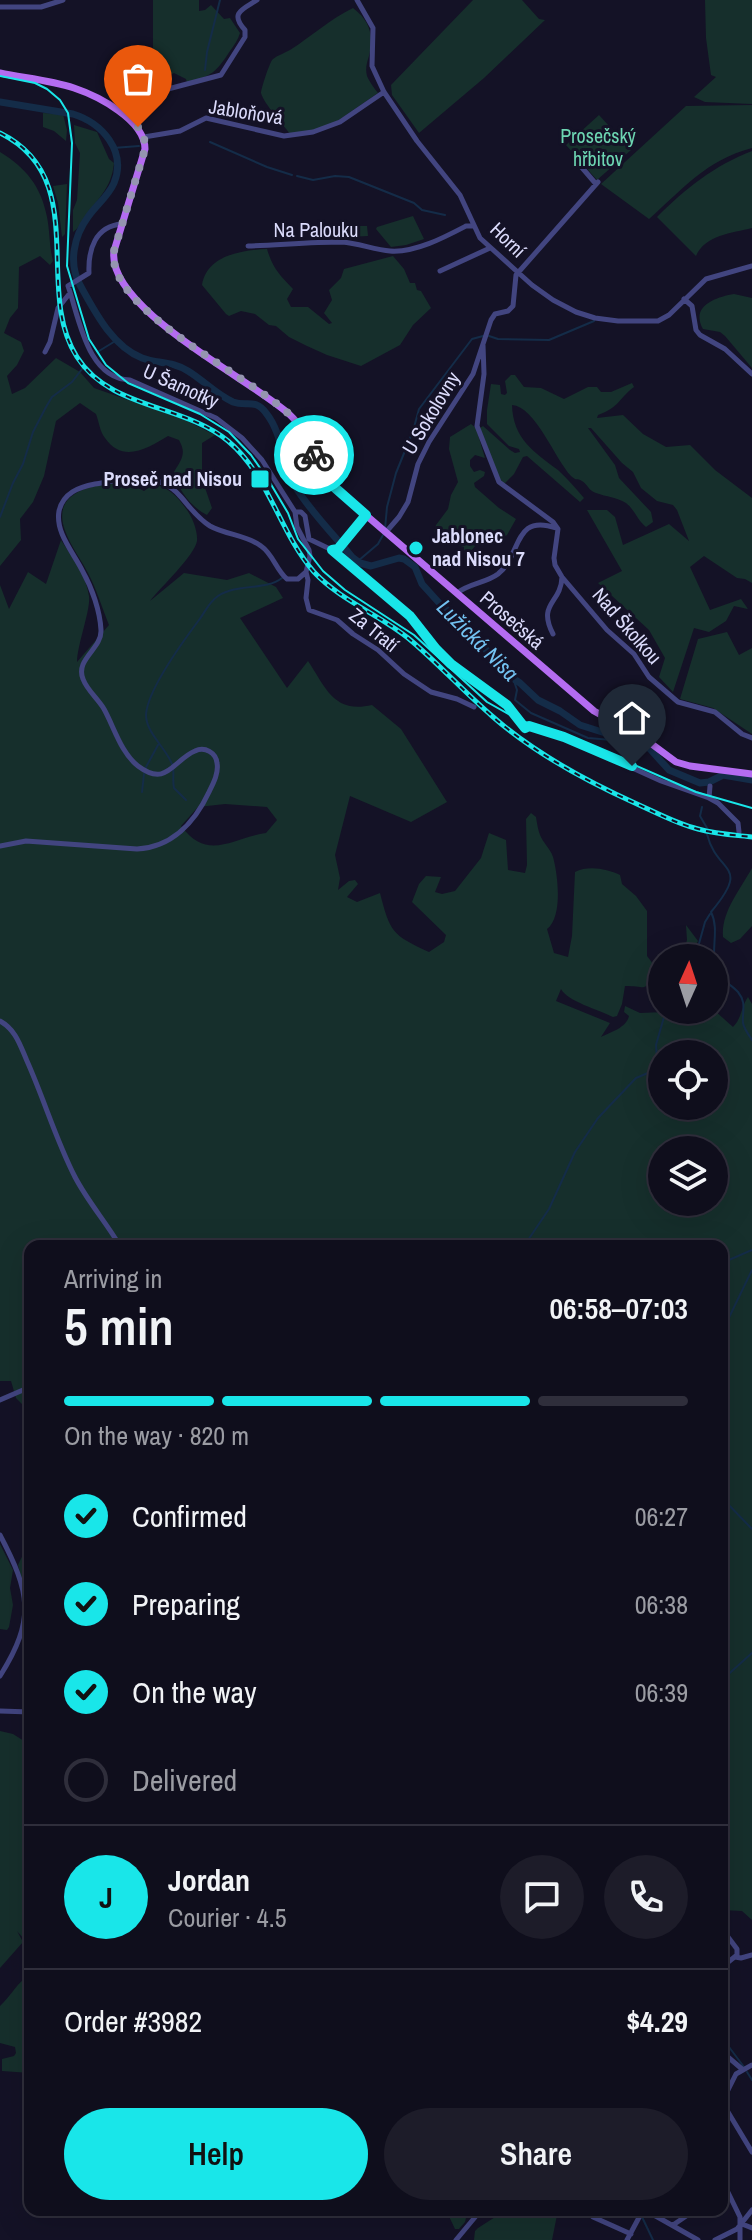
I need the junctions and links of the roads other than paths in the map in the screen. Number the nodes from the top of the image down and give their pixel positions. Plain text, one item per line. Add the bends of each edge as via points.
1 (63, 0) edge
2 (257, 0) edge
3 (357, 0) edge
4 (4, 4) edge
5 (0, 73) edge
6 (384, 92) junction
7 (120, 112) junction
8 (144, 137) junction
9 (578, 163) dead end
10 (122, 224) junction
11 (473, 226) junction
12 (248, 246) dead end
13 (490, 248) junction
14 (752, 266) edge
15 (440, 271) dead end
16 (518, 273) junction
17 (70, 287) junction
18 (684, 299) junction
19 (483, 345) junction
20 (45, 352) dead end
21 (752, 374) edge
22 (295, 512) junction
23 (366, 515) junction
24 (558, 529) junction
25 (386, 532) junction
26 (335, 550) junction
27 (306, 572) junction
28 (562, 577) junction
29 (457, 593) junction
30 (553, 634) dead end
31 (474, 707) dead end
32 (752, 738) edge
33 (752, 774) edge
34 (710, 786) dead end
35 (709, 798) junction
36 (739, 832) dead end
37 (0, 846) edge
38 (0, 1021) edge
39 (116, 1240) edge
40 (24, 1390) edge
41 (0, 1400) edge
42 (0, 1535) edge
43 (24, 1598) edge
44 (24, 1625) edge
45 (0, 1676) edge
46 (0, 1711) edge
47 (24, 1712) edge
48 (728, 1937) edge
49 (752, 1955) edge
50 (735, 1957) junction
51 (728, 1962) edge
52 (728, 2057) edge
53 (752, 2065) edge
54 (742, 2069) junction
55 (728, 2088) edge
56 (728, 2112) edge
57 (752, 2152) edge
58 (728, 2195) edge
59 (752, 2210) edge
60 (476, 2216) edge
61 (641, 2216) edge
62 (656, 2216) edge
63 (686, 2216) edge
64 (593, 2217) dead end
65 (741, 2223) junction
66 (673, 2225) junction
67 (752, 2228) edge
68 (629, 2238) edge
69 (456, 2240) edge
70 (698, 2240) edge
71 (715, 2240) edge
72 (740, 2240) edge

1 - 4 street via 41,7
2 - 7 street via 239,11 245,37 221,75 168,89
3 - 6 street, Horní via 373,28 372,71
5 - 7 main road via 76,88
6 - 8 street, Jabloňová via 340,122 313,132 284,136 206,118 180,131
6 - 11 street, Horní via 454,185
7 - 8 main road
8 - 10 main road, Prosečská via 145,154
9 - 16 street via 597,183
10 - 17 street via 104,229 93,241 89,273
10 - 23 main road, Prosečská via 113,259 128,289 179,339 286,411 333,486
11 - 12 street, Na Palouku via 425,245 388,252 342,242
11 - 13 street, Horní
13 - 15 street
13 - 16 street, Horní
14 - 18 street, Horní via 706,279
16 - 18 street, Horní via 561,305 595,318 658,321
16 - 19 street, U Sokolovny via 513,306 492,317
17 - 20 street
17 - 22 street, U Šamotky via 83,336 106,370 229,427 262,460
18 - 21 street via 692,306 700,335
19 - 24 street via 477,426 496,477
19 - 25 street, U Sokolovny via 467,387 423,452 408,502
22 - 26 street, U Šamotky via 305,516 309,539
22 - 27 street, U Šamotky via 310,554
23 - 25 main road, Prosečská
23 - 26 street
24 - 28 street, Nad Školkou via 555,565
24 - 29 street via 532,525 502,572
25 - 29 main road, Prosečská
26 - 35 street, U Šamotky via 410,616 451,664 507,705 525,728 564,737
27 - 31 street, Za Tratí via 309,610 337,620 431,692
27 - 37 street via 287,579 261,545 209,525 159,481 134,477 83,486 67,495 58,518 90,587 101,629 98,644 83,664 84,681 136,764 161,774 195,750 205,749 217,762 215,780 200,812 185,828 151,847 26,841
28 - 30 street, Nad Školkou via 547,613
28 - 32 street, Nad Školkou via 669,696 715,712
29 - 33 main road, Prosečská via 594,711 672,760
34 - 35 street
35 - 36 street via 738,823
38 - 39 street via 13,1030 74,1176
40 - 41 street
42 - 43 street
44 - 45 street
46 - 47 street
48 - 50 street via 737,1949
49 - 50 street
50 - 51 street
52 - 54 street
53 - 54 street
54 - 55 street
56 - 57 street
58 - 65 street
59 - 65 street
60 - 69 street
61 - 68 street
62 - 66 street
63 - 66 street
64 - 68 street
65 - 67 street
65 - 71 street
65 - 72 street
66 - 70 street

